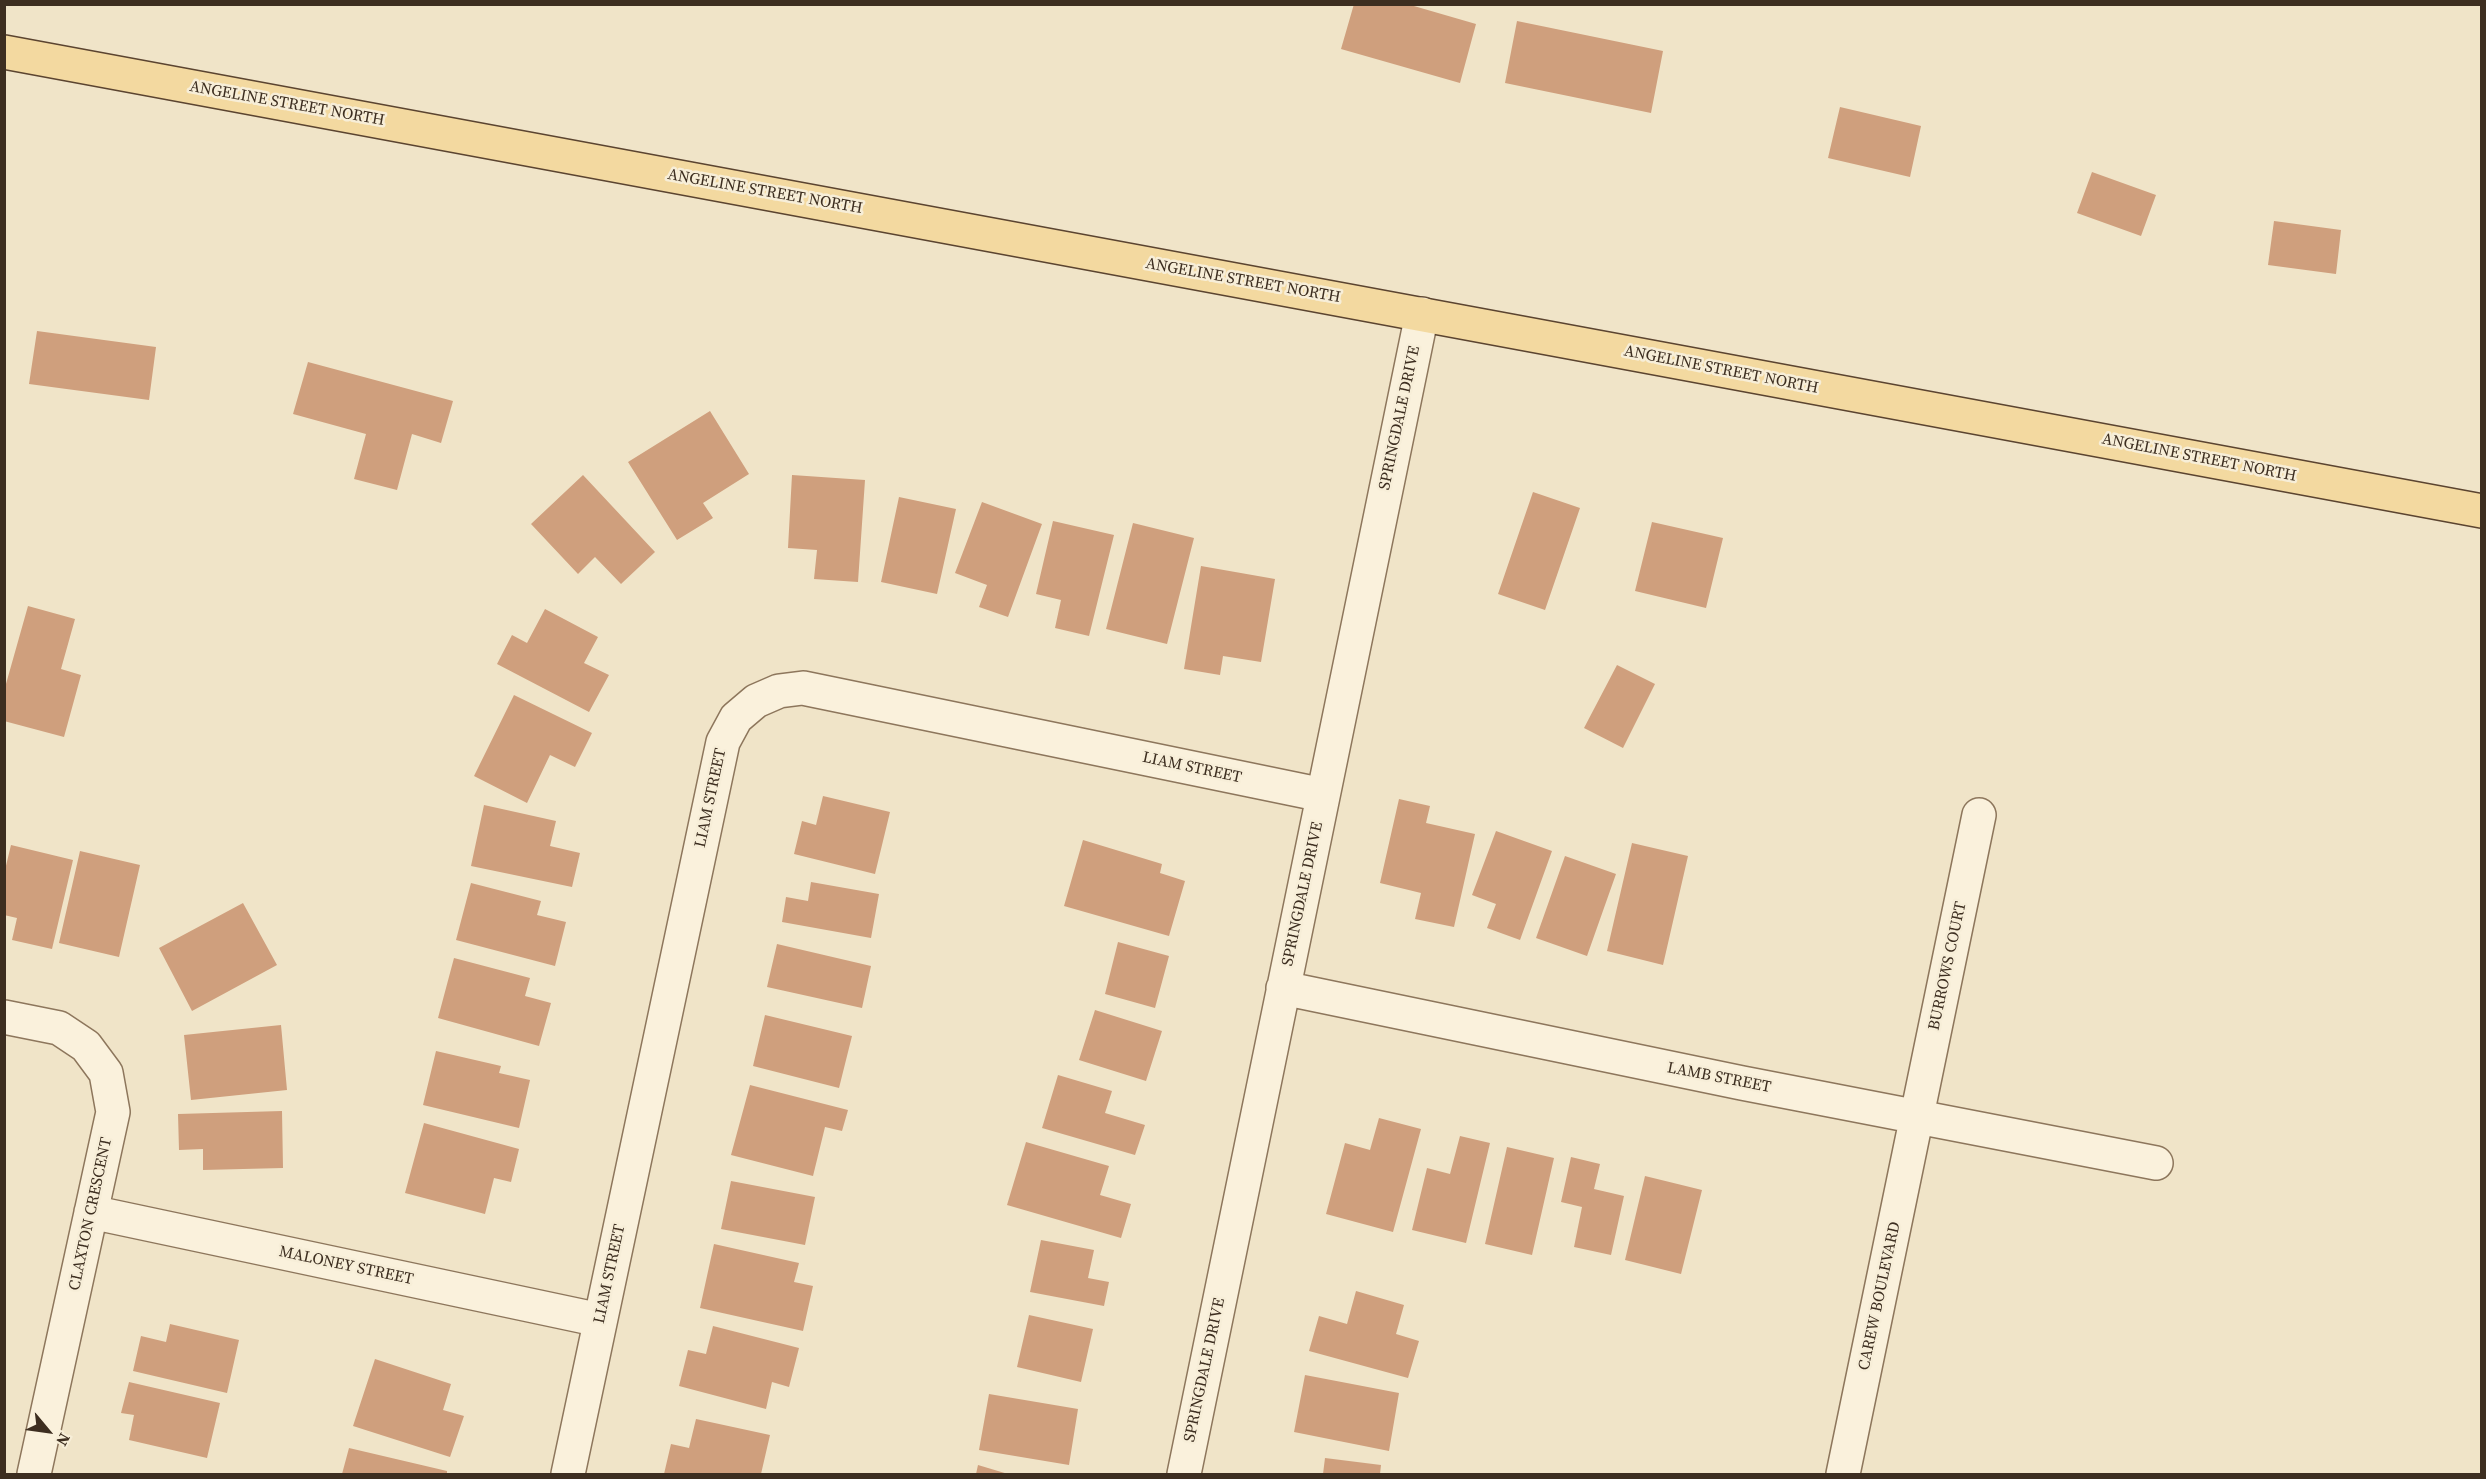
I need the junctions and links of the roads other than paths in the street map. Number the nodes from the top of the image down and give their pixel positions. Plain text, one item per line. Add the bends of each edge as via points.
1 (4, 52) edge
2 (1422, 314) junction
3 (2481, 511) edge
4 (1323, 795) junction
5 (1979, 815) dead end
6 (1283, 988) junction
7 (4, 1017) edge
8 (1917, 1117) junction
9 (2156, 1163) dead end
10 (91, 1212) junction
11 (600, 1320) junction
12 (34, 1474) edge
13 (568, 1474) edge
14 (1184, 1474) edge
15 (1843, 1474) edge

1 - 2 main road, ANGELINE STREET NORTH
2 - 3 main road, ANGELINE STREET NORTH
2 - 4 street, SPRINGDALE DRIVE
4 - 6 street, SPRINGDALE DRIVE
4 - 11 street, LIAM STREET via 803,688 778,691 756,701 736,718 723,742
5 - 8 street, BURROWS COURT
6 - 8 street, LAMB STREET
6 - 14 street, SPRINGDALE DRIVE
7 - 10 street, CLAXTON CRESCENT via 58,1028 86,1046 106,1073 113,1112
8 - 9 street, LAMB STREET
8 - 15 street, CAREW BOULEVARD
10 - 11 street, MALONEY STREET
10 - 12 street, CLAXTON CRESCENT
11 - 13 street, LIAM STREET

